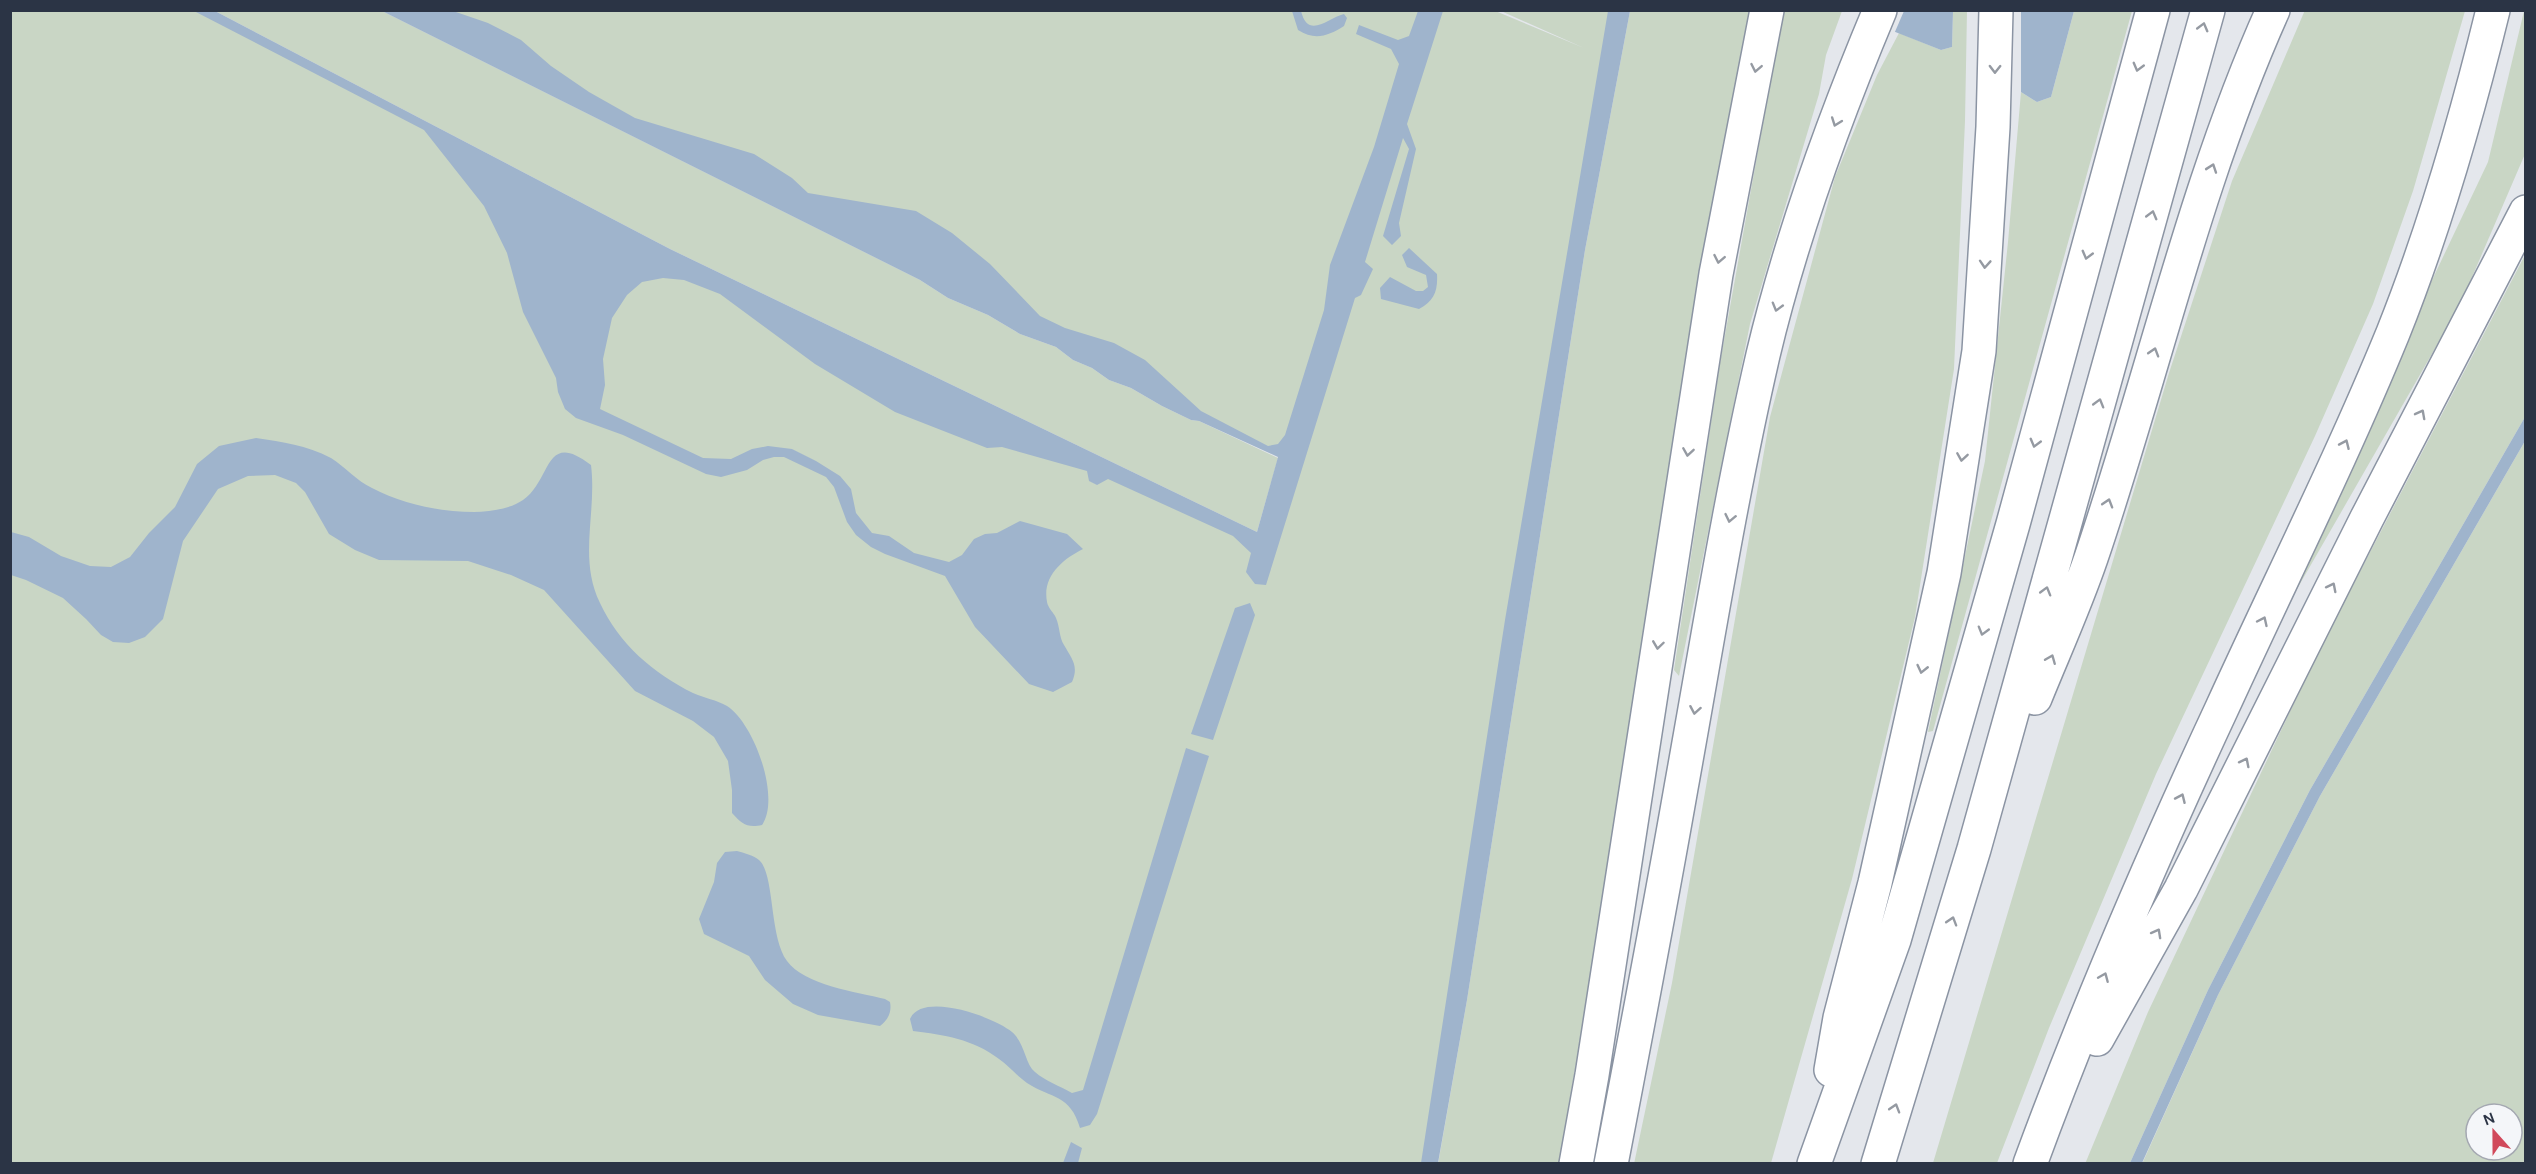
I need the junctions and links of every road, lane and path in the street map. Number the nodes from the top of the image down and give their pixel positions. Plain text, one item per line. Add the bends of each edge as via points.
1 (1767, 10) edge
2 (1880, 10) edge
3 (1996, 10) edge
4 (2154, 10) edge
5 (2208, 10) edge
6 (2273, 10) edge
7 (2493, 10) edge
8 (2526, 212) edge
9 (1974, 849) junction
10 (2032, 1156) edge
11 (1815, 1159) edge
12 (1576, 1164) edge
13 (1611, 1164) edge
14 (1878, 1164) edge

1 -> 12 highway via 1716,274
2 -> 13 highway via 1808,199 1764,353 1720,568
3 -> 11 highway via 1979,351 1944,573 1875,883 1840,1018
4 -> 11 highway via 1894,940
9 -> 5 highway
9 -> 6 highway via 2091,559 2200,202
10 -> 7 highway via 2145,879 2344,448 2394,330 2440,201
10 -> 8 highway via 2181,889
14 -> 9 highway

